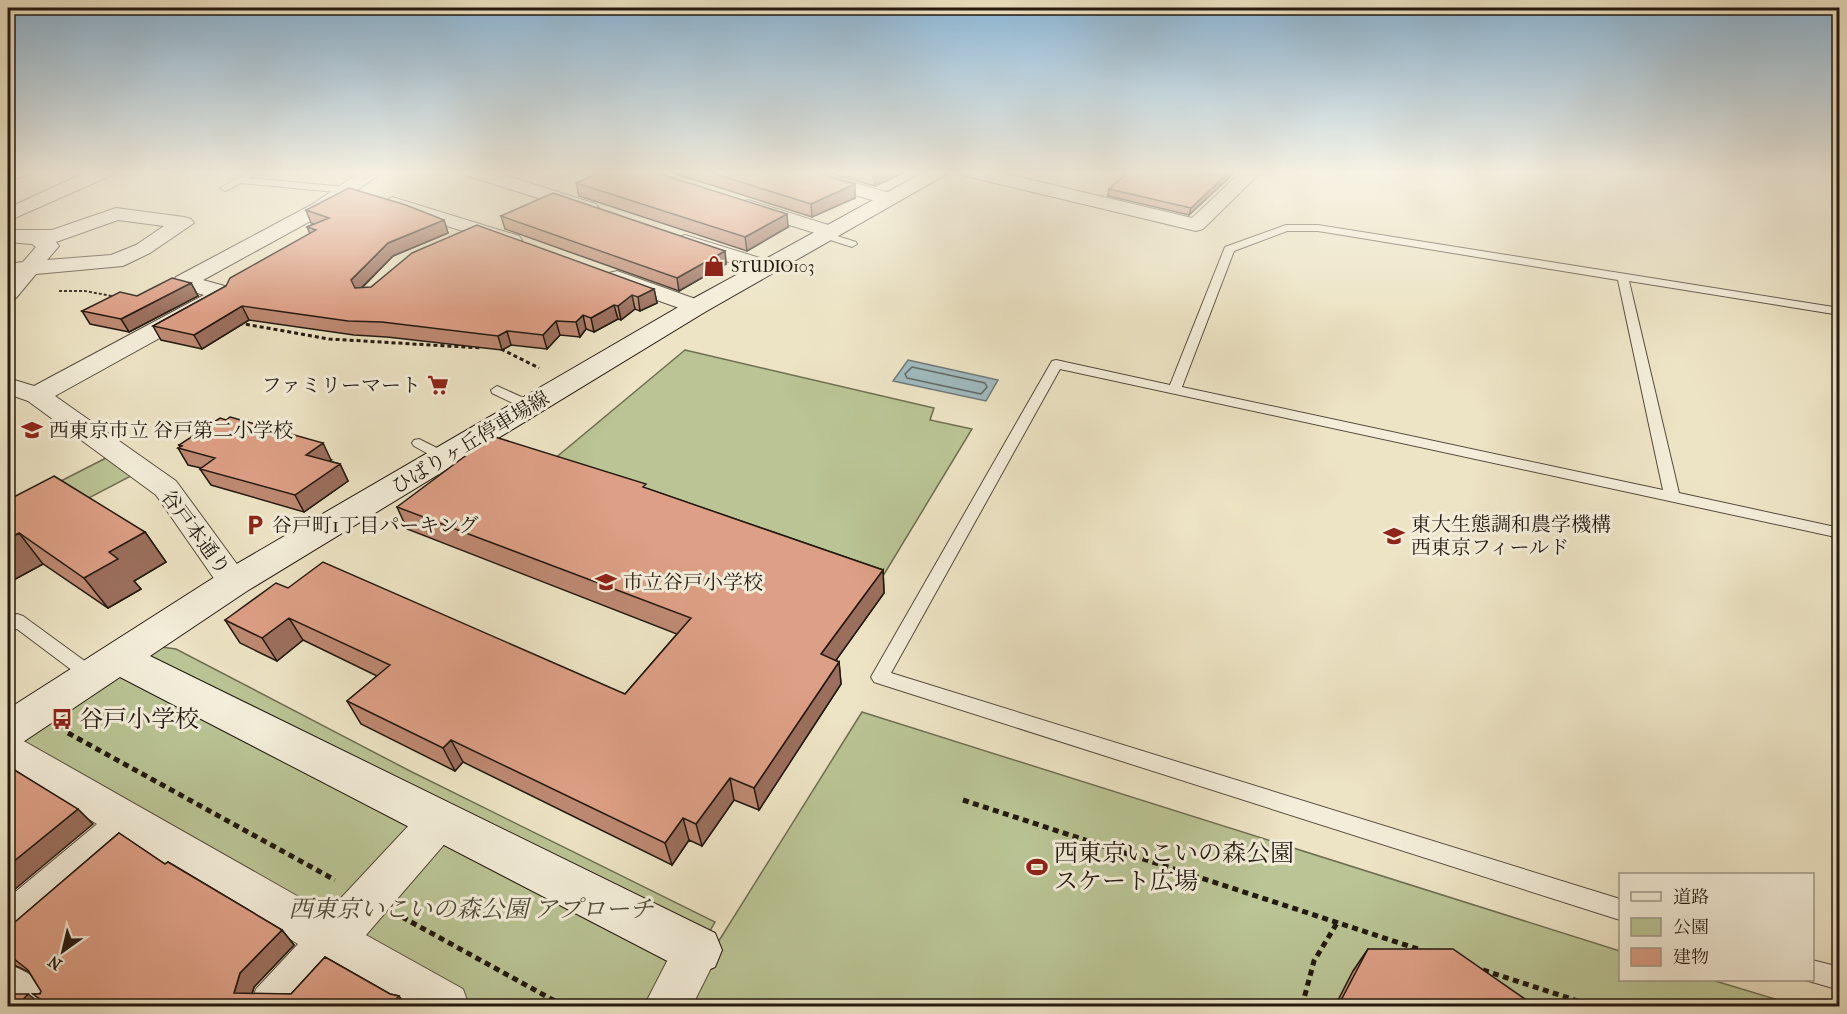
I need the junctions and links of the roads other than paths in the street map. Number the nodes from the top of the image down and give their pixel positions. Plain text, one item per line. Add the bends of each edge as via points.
1 (104, 218) edge
2 (149, 218) edge
3 (301, 218) edge
4 (443, 218) edge
5 (783, 218) edge
6 (863, 218) edge
7 (1168, 218) edge
8 (1202, 218) edge
9 (501, 219) edge
10 (480, 229) junction
11 (8, 236) edge
12 (671, 236) edge
13 (836, 237) junction
14 (37, 238) junction
15 (451, 242) edge
16 (535, 249) edge
17 (765, 267) junction
18 (31, 268) junction
19 (8, 270) edge
20 (601, 272) edge
21 (1623, 279) junction
22 (8, 292) edge
23 (696, 307) junction
24 (1839, 312) edge
25 (8, 386) edge
26 (1175, 388) junction
27 (497, 390) dead end
28 (37, 395) junction
29 (530, 406) junction
30 (1672, 497) junction
31 (1839, 533) edge
32 (234, 582) junction
33 (8, 626) edge
34 (105, 666) junction
35 (8, 730) edge
36 (8, 751) edge
37 (440, 820) junction
38 (130, 822) junction
39 (1619, 910) edge
40 (8, 926) edge
41 (334, 941) junction
42 (697, 950) joint
43 (1814, 972) edge
44 (1839, 979) edge
45 (8, 987) edge
46 (34, 1006) edge
47 (273, 1006) edge
48 (446, 1006) edge
49 (667, 1006) edge

1 - 14 street via 55,236
2 - 18 street via 184,223 115,261
3 - 28 street via 184,282 224,293
4 - 10 street
5 - 13 street
6 - 13 main road, ひばりヶ丘停車場線
7 - 8 street via 1196,225
9 - 10 street
10 - 15 street
10 - 16 street
11 - 14 street
12 - 17 street
13 - 17 main road, ひばりヶ丘停車場線
14 - 18 street via 48,246
17 - 23 main road, ひばりヶ丘停車場線
18 - 19 street
18 - 22 street
20 - 23 street
21 - 24 lane
21 - 26 lane via 1318,228 1286,228 1229,249
21 - 30 lane
23 - 29 main road, ひばりヶ丘停車場線
25 - 28 street, 谷戸本通り
26 - 30 lane
26 - 39 lane via 1056,364 880,677
27 - 29 lane
28 - 32 street, 谷戸本通り via 166,488
29 - 32 main road, ひばりヶ丘停車場線 via 432,450
30 - 31 lane
32 - 34 main road, ひばりヶ丘停車場線
33 - 34 lane via 17,620
34 - 35 main road, ひばりヶ丘停車場線
34 - 37 main road
36 - 38 street
37 - 41 street
37 - 42 main road
38 - 40 street
38 - 41 street
41 - 47 street
41 - 48 street
42 - 49 street
43 - 44 lane
45 - 46 street

